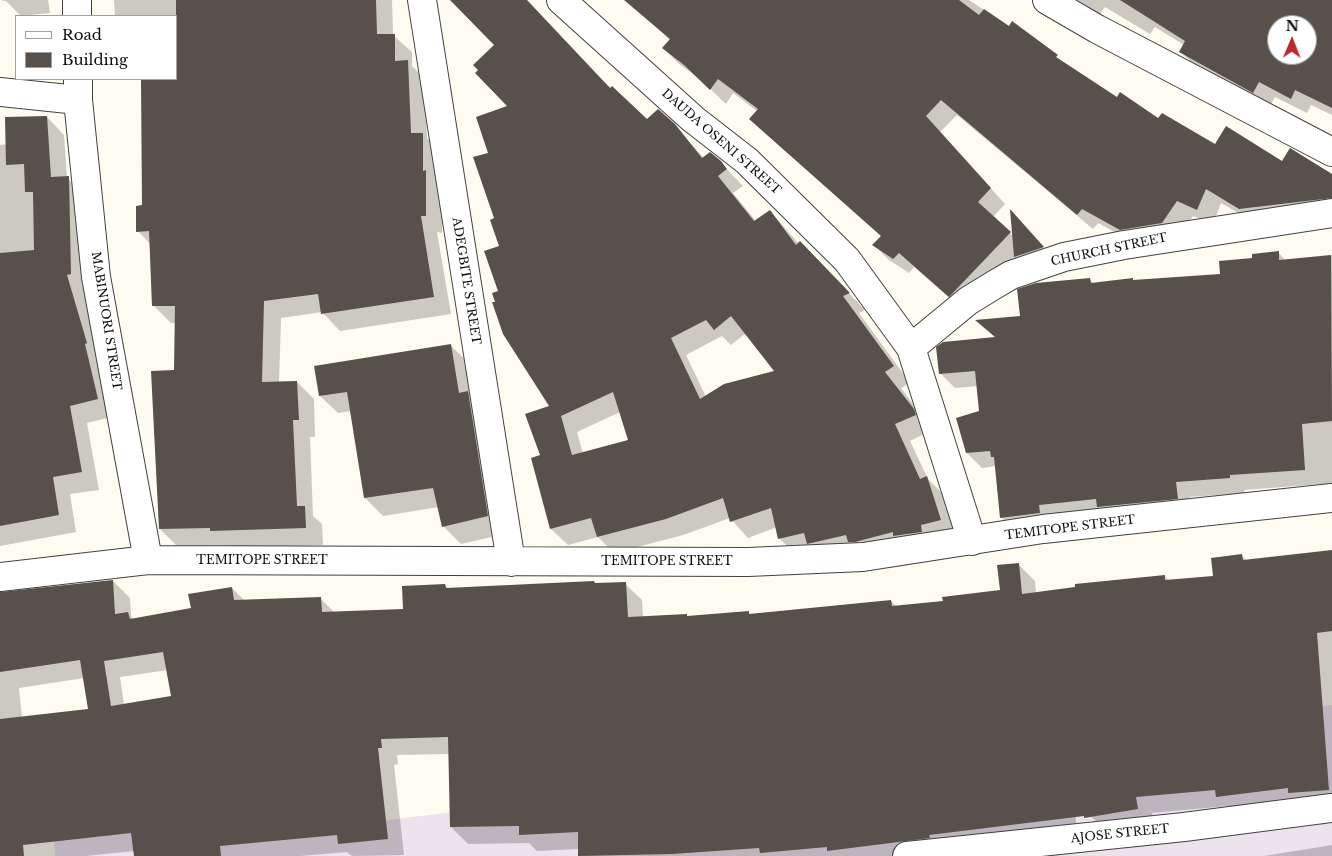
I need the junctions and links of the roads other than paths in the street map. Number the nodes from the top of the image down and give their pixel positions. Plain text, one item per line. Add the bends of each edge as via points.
1 (77, 0) edge
2 (422, 0) edge
3 (560, 0) edge
4 (1047, 0) edge
5 (77, 15) edge
6 (78, 90) edge
7 (0, 92) edge
8 (1332, 152) edge
9 (1332, 213) edge
10 (911, 348) junction
11 (1332, 498) edge
12 (972, 541) junction
13 (148, 560) junction
14 (511, 562) junction
15 (0, 577) edge
16 (1332, 808) edge
17 (907, 856) edge

1 - 5 street
2 - 14 street, ADEGBITE STREET
3 - 10 street, DAUDA OSENI STREET via 799,211 847,260
4 - 8 street
6 - 7 street
6 - 13 street, MABINUORI STREET via 96,277
9 - 10 street, CHURCH STREET via 1133,243 1064,257 1011,275 994,285 968,301
10 - 12 street, DAUDA OSENI STREET
11 - 12 street, TEMITOPE STREET via 1043,529
12 - 14 street, TEMITOPE STREET via 854,558 748,562
13 - 14 street, TEMITOPE STREET
13 - 15 street, TEMITOPE STREET
16 - 17 street, AJOSE STREET

